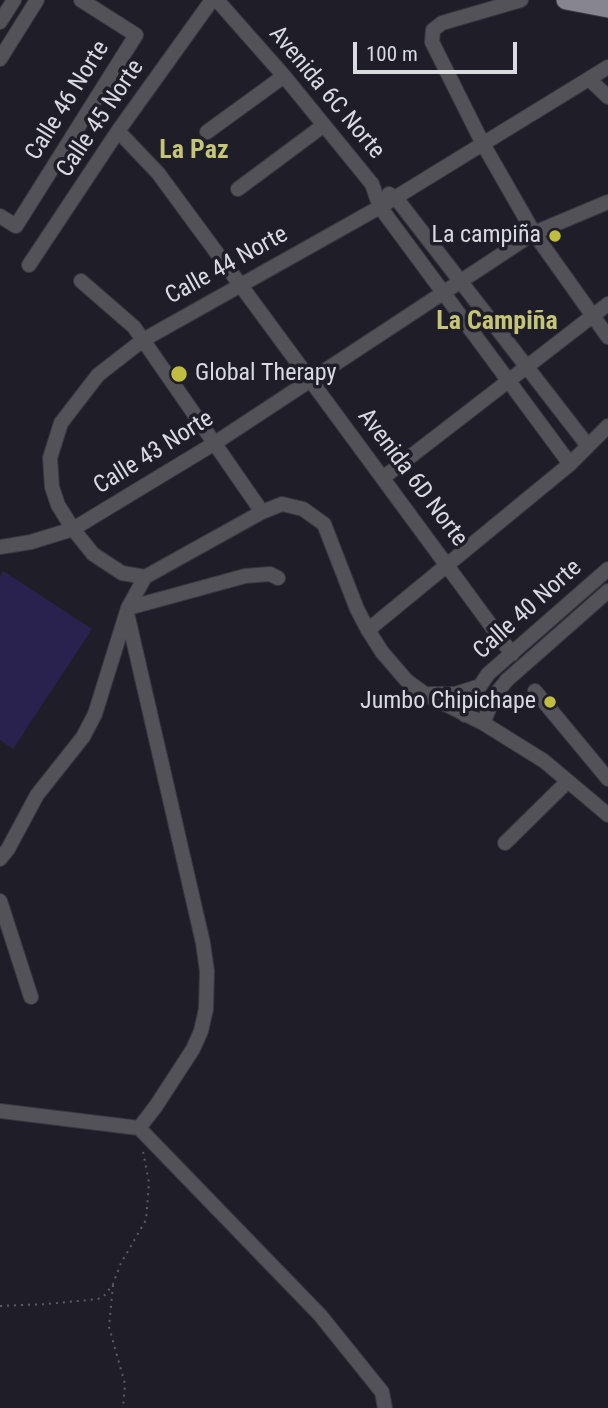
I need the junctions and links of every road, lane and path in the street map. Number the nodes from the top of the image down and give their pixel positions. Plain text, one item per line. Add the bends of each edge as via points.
1 (14, 0) edge
2 (37, 0) edge
3 (81, 0) edge
4 (215, 0) edge
5 (521, 0) edge
6 (566, 0) edge
7 (605, 5) edge
8 (0, 22) edge
9 (0, 59) edge
10 (608, 67) edge
11 (284, 76) junction
12 (589, 79) junction
13 (608, 97) edge
14 (324, 125) junction
15 (118, 131) junction
16 (207, 132) dead end
17 (483, 144) junction
18 (372, 184) junction
19 (238, 189) dead end
20 (396, 198) junction
21 (608, 202) edge
22 (380, 207) junction
23 (0, 216) edge
24 (534, 233) junction
25 (29, 265) dead end
26 (81, 281) dead end
27 (459, 281) junction
28 (239, 284) junction
29 (442, 293) junction
30 (608, 304) edge
31 (592, 316) junction
32 (608, 337) edge
33 (143, 340) junction
34 (527, 367) junction
35 (310, 380) junction
36 (508, 380) junction
37 (608, 426) edge
38 (215, 443) junction
39 (588, 446) junction
40 (570, 464) junction
41 (384, 477) junction
42 (262, 512) junction
43 (73, 529) junction
44 (0, 547) edge
45 (449, 565) junction
46 (608, 569) edge
47 (145, 576) junction
48 (278, 578) dead end
49 (608, 591) edge
50 (127, 611) junction
51 (368, 630) junction
52 (512, 654) junction
53 (480, 686) junction
54 (535, 691) dead end
55 (425, 694) junction
56 (465, 715) junction
57 (483, 723) junction
58 (608, 779) edge
59 (567, 782) junction
60 (608, 816) edge
61 (505, 843) dead end
62 (0, 859) edge
63 (0, 901) edge
64 (31, 997) dead end
65 (0, 1111) edge
66 (139, 1128) junction
67 (113, 1284) junction
68 (0, 1306) edge
69 (123, 1408) edge
70 (385, 1408) edge

1 - 8 street
2 - 9 street
3 - 23 street, Calle 46 Norte via 136,35 16,226
4 - 11 street, Avenida 6C Norte
4 - 15 street, Calle 45 Norte
5 - 17 street via 442,23 433,30 432,42
6 - 7 main road
10 - 12 street, Calle 44 Norte
11 - 14 street, Avenida 6C Norte
11 - 16 street
12 - 13 street
12 - 17 street, Calle 44 Norte
14 - 18 street, Avenida 6C Norte
14 - 19 street
15 - 25 street, Calle 45 Norte
15 - 28 street, Avenida 6D Norte via 158,173
17 - 20 street, Calle 44 Norte
17 - 24 street
18 - 20 street, Avenida 6C Norte
18 - 22 street, Avenida 6C Norte
20 - 22 street, Calle 44 Norte
20 - 27 street, Avenida 6C Norte
21 - 24 street, Calle 43 Norte
22 - 28 street, Calle 44 Norte
22 - 29 street, Avenida 6C Norte
24 - 27 street, Calle 43 Norte
24 - 31 street
26 - 33 street via 125,318
27 - 29 street, Calle 43 Norte
27 - 34 street, Avenida 6C Norte
28 - 33 street, Calle 44 Norte
28 - 35 street, Avenida 6D Norte
29 - 35 street, Calle 43 Norte
29 - 36 street, Avenida 6C Norte
30 - 31 street
31 - 32 street
31 - 34 street
33 - 38 street
33 - 43 street, Calle 44 Norte via 98,375 61,423 50,458 52,487
34 - 36 street
34 - 39 street, Avenida 6C Norte
35 - 38 street, Calle 43 Norte
35 - 41 street, Avenida 6D Norte
36 - 40 street, Avenida 6C Norte
36 - 41 street
37 - 39 street
38 - 42 street
38 - 43 street, Calle 43 Norte
39 - 40 street
40 - 45 street
41 - 45 street, Avenida 6D Norte
42 - 47 street
42 - 51 street via 282,504 303,509 324,524
43 - 44 street, Calle 43 Norte
43 - 47 street, Calle 44 Norte via 93,554 121,573
45 - 51 street
45 - 52 street, Avenida 6D Norte
46 - 52 street, Calle 40 Norte
47 - 50 street
48 - 50 street via 261,573 245,576
49 - 57 street, Calle 40 Norte via 507,681
50 - 62 street via 95,714 83,737 37,795
50 - 66 street via 207,971 201,1031
51 - 55 street via 395,668
52 - 53 street, Calle 40 Norte
53 - 55 street, Calle 40 Norte via 455,694
53 - 56 street, Calle 40 Norte
54 - 58 street
55 - 56 street
56 - 57 street
57 - 59 street via 544,761
59 - 60 street
59 - 61 street
63 - 64 street
65 - 66 street
66 - 67 path via 149,1183 146,1220
66 - 70 street via 320,1315 382,1392
67 - 68 path via 99,1298
67 - 69 path via 109,1326 125,1384

